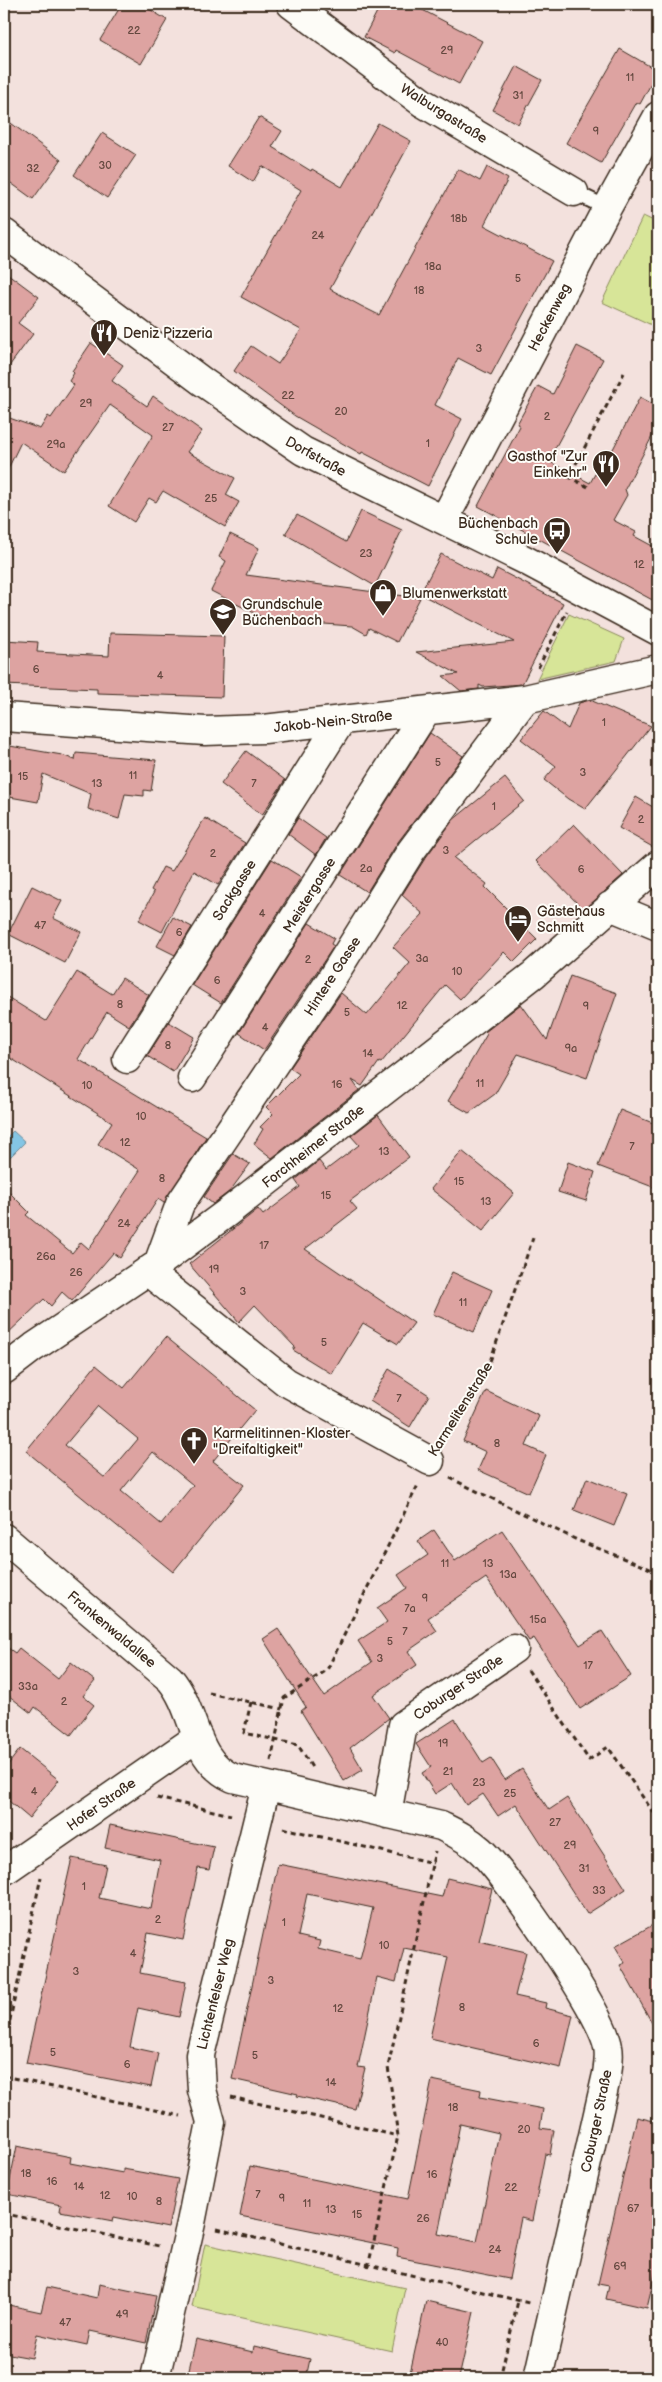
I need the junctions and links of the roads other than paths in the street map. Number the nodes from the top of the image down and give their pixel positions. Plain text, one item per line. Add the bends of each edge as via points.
1 (291, 4) edge
2 (658, 116) edge
3 (574, 192) joint
4 (607, 208) junction
5 (4, 233) edge
6 (444, 520) junction
7 (658, 631) edge
8 (658, 668) edge
9 (525, 700) junction
10 (426, 711) junction
11 (4, 717) edge
12 (341, 721) junction
13 (658, 865) edge
14 (610, 906) junction
15 (658, 926) edge
16 (127, 1059) dead end
17 (192, 1078) dead end
18 (153, 1268) junction
19 (4, 1370) edge
20 (428, 1464) road end
21 (4, 1538) edge
22 (514, 1649) road end
23 (198, 1736) junction
24 (266, 1786) junction
25 (387, 1814) junction
26 (4, 1871) edge
27 (155, 2378) edge
28 (538, 2378) edge

1 - 3 street, Walburgastraße via 423,103
2 - 4 street, Heckenweg
3 - 4 lane, Walburgastraße
4 - 6 street, Heckenweg
5 - 6 street, Dorfstraße via 202,382 303,451
6 - 7 street, Dorfstraße
8 - 9 street, Jakob-Nein-Straße
9 - 10 street, Jakob-Nein-Straße
9 - 18 street, Hintere Gasse via 411,851 330,981 180,1204
10 - 12 street, Jakob-Nein-Straße
10 - 17 street, Meistergasse
11 - 12 street, Jakob-Nein-Straße via 205,731
12 - 16 street, Sackgasse
13 - 14 street, Forchheimer Straße
14 - 15 street
14 - 18 street, Forchheimer Straße via 510,993
18 - 19 street, Forchheimer Straße
18 - 20 street, Karmelitenstraße via 286,1382
21 - 23 street, Frankenwaldallee via 170,1679 183,1698
22 - 25 street, Coburger Straße via 403,1725
23 - 24 street, Coburger Straße via 209,1762 221,1773
23 - 26 street, Hofer Straße
24 - 25 street, Coburger Straße
24 - 27 street, Lichtenfelser Weg via 200,2055 202,2090 210,2122 191,2223
25 - 28 street, Coburger Straße via 441,1826 461,1835 495,1865 598,2018 608,2047 608,2074

